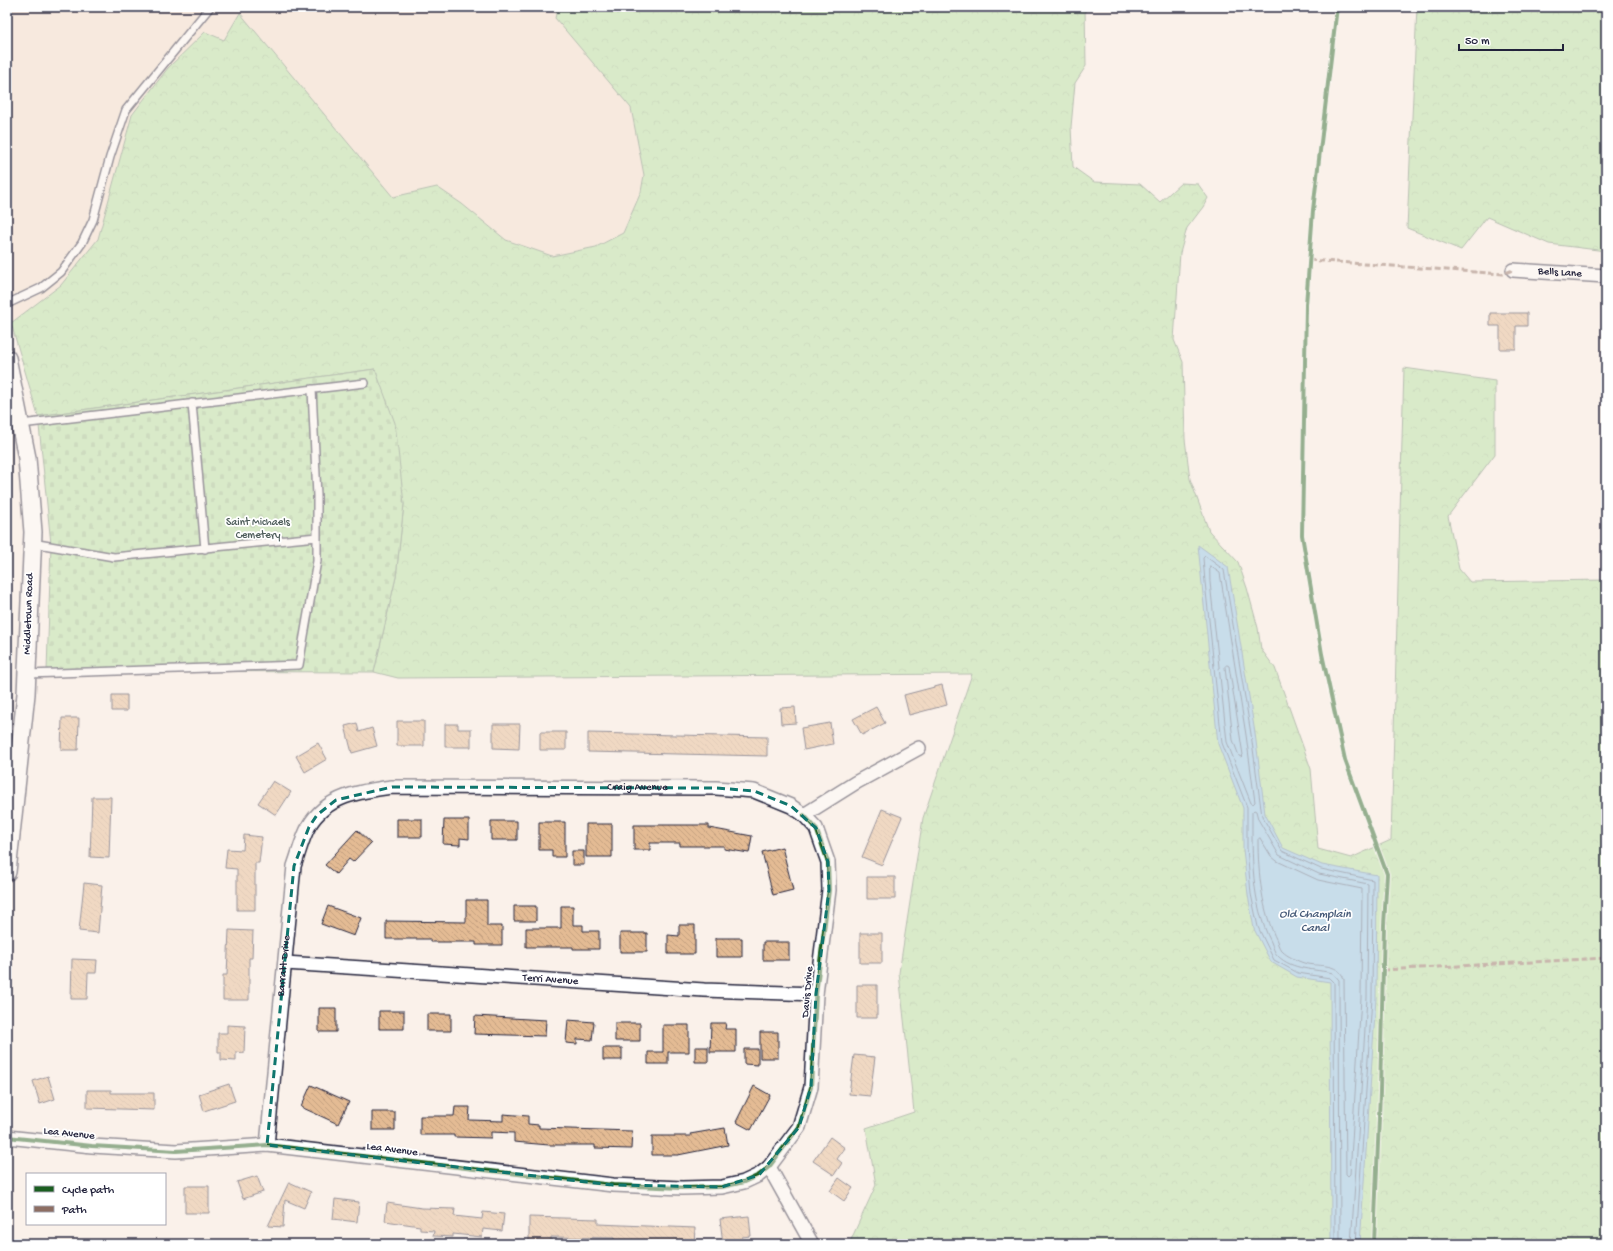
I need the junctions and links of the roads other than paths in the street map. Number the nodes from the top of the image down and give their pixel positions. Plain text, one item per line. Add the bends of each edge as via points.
1 (210, 7) edge
2 (1513, 270) dead end
3 (1606, 276) edge
4 (7, 304) edge
5 (7, 358) edge
6 (364, 383) dead end
7 (312, 389) junction
8 (192, 403) junction
9 (21, 424) junction
10 (317, 537) junction
11 (32, 543) junction
12 (205, 549) junction
13 (27, 674) junction
14 (919, 748) dead end
15 (12, 776) edge
16 (336, 800) joint
17 (804, 815) junction
18 (7, 872) edge
19 (286, 963) junction
20 (816, 994) junction
21 (7, 1137) edge
22 (267, 1145) junction
23 (769, 1167) junction
24 (812, 1244) edge

1 - 4 lane via 126,110 93,220 82,243 61,272 41,288
2 - 3 street, Bells Lane
5 - 9 street, Middletown Road
6 - 7 lane
7 - 8 lane
7 - 10 lane
8 - 9 lane
8 - 12 lane
9 - 11 street, Middletown Road via 27,458
10 - 12 lane
10 - 13 lane via 317,561 299,665
11 - 12 lane via 114,558
11 - 13 street, Middletown Road
13 - 15 street, Middletown Road
14 - 17 street
15 - 18 street, Middletown Road
16 - 17 street, Craig Avenue via 369,790 392,787 716,788 754,791 791,806
16 - 19 street, Barratt Drive via 317,815 309,827 294,866
17 - 20 street, Davis Drive via 816,828 828,862 829,890
19 - 20 street, Terri Avenue via 704,990
19 - 22 street, Barratt Drive
20 - 23 street, Davis Drive via 811,1087 799,1127
21 - 22 street, Lea Avenue via 176,1151
22 - 23 street, Lea Avenue via 613,1185 722,1187 744,1182
23 - 24 street

